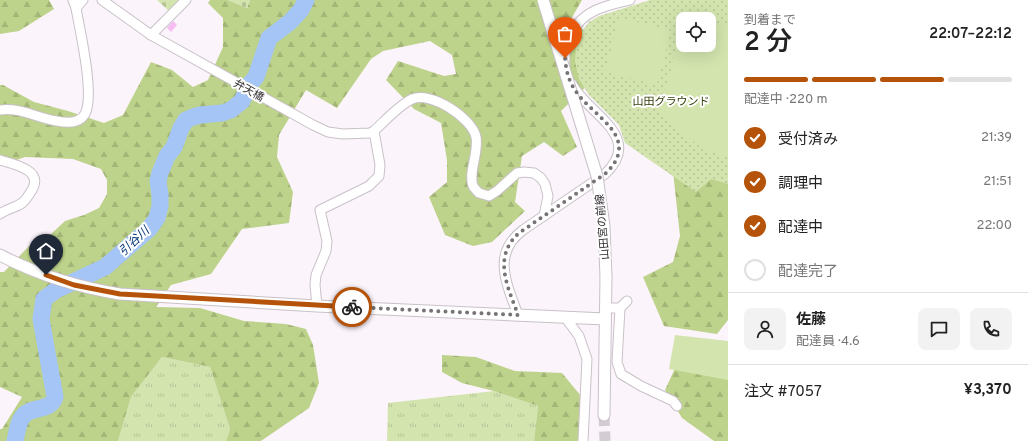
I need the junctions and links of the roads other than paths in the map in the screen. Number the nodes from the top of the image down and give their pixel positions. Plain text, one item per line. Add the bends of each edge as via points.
1 (84, 0) edge
2 (102, 0) edge
3 (186, 0) edge
4 (543, 0) edge
5 (630, 0) edge
6 (74, 4) edge
7 (151, 36) junction
8 (0, 110) edge
9 (374, 131) junction
10 (0, 160) edge
11 (0, 214) edge
12 (544, 216) junction
13 (0, 255) edge
14 (627, 301) dead end
15 (317, 306) junction
16 (620, 308) junction
17 (605, 313) junction
18 (518, 315) junction
19 (565, 317) junction
20 (676, 406) dead end
21 (604, 415) tunnel mouth
22 (583, 441) edge

1 - 6 street
2 - 7 street, 弁天橋
3 - 7 street
4 - 17 main road, 山田宮の前線, bridge via 597,176 604,222
5 - 12 street via 605,6 587,15 572,33 565,58 566,70 575,90 615,134 618,147 616,158 605,174
6 - 8 street via 89,79 84,115 74,122 66,122 15,109
7 - 9 street, 弁天橋 via 328,132 362,134
9 - 12 street via 403,106 417,98 425,98 452,109 464,118 476,136 472,173 473,186 479,193 489,196 517,174 534,173 541,178 547,190
9 - 15 street via 380,165 379,176 369,186 320,210 327,241 326,252 316,275
10 - 11 street via 26,169 34,178 29,195 22,203
12 - 18 street via 515,237 509,244 505,256 504,271
13 - 15 main road via 35,272 90,289 132,295
14 - 16 street
15 - 18 main road
16 - 17 street
16 - 20 street via 617,362 620,374 672,400
17 - 19 main road
17 - 21 main road, 山田宮の前線
18 - 19 main road
19 - 22 street via 579,336 587,358

